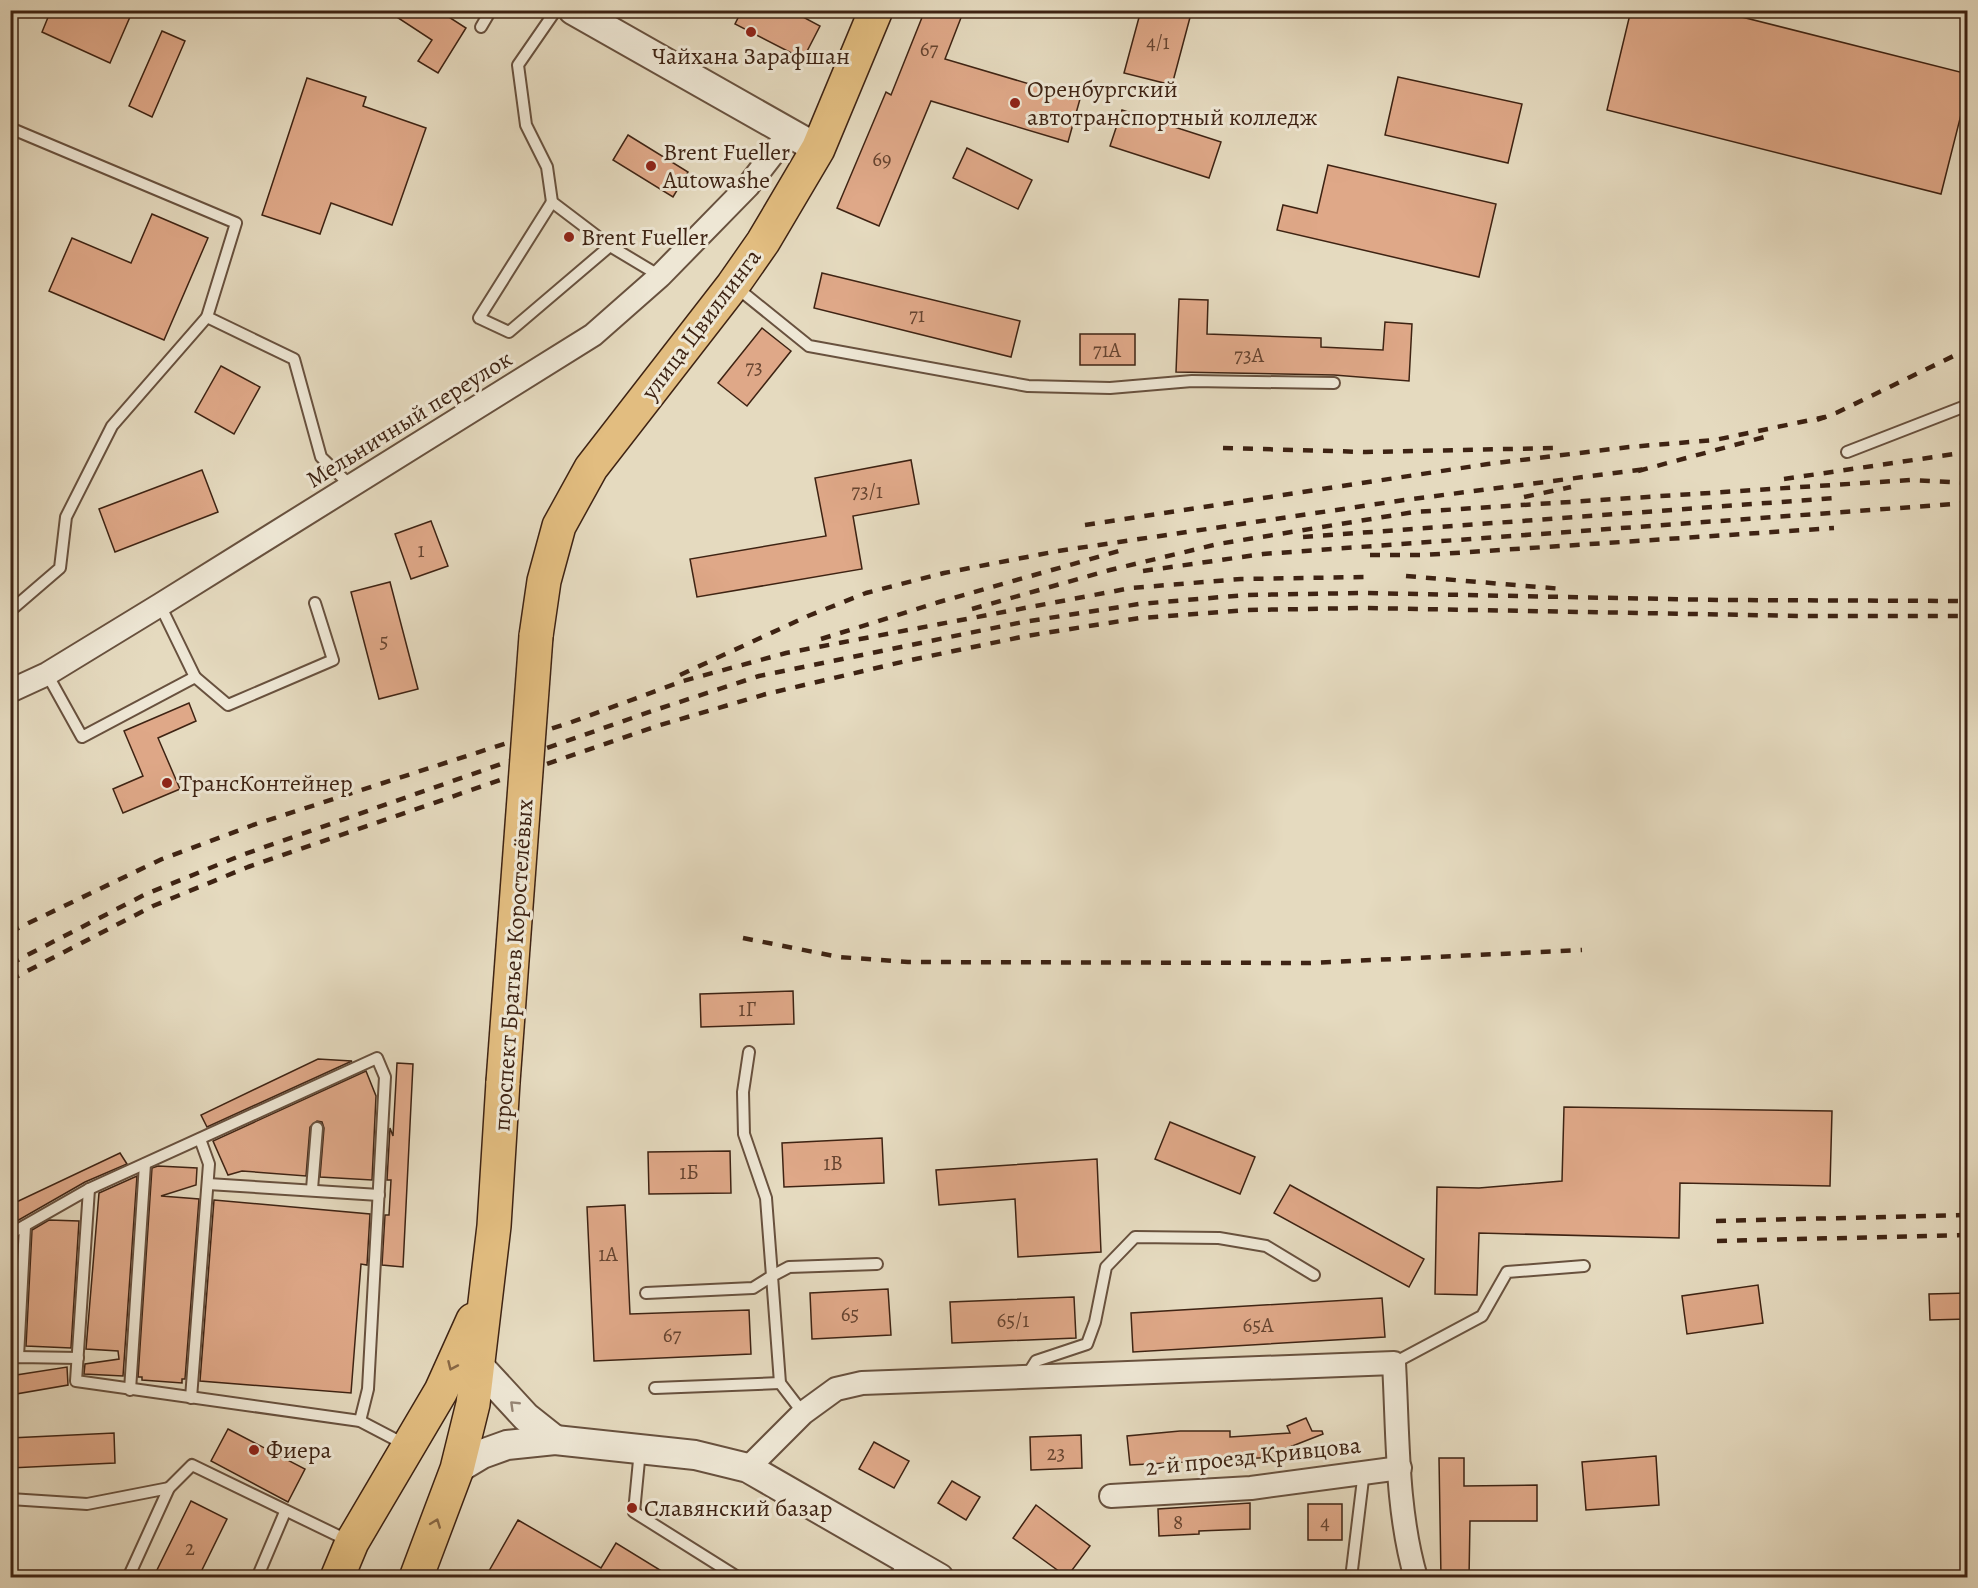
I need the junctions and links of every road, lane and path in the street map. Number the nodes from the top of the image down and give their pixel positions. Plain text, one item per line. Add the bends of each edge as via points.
1 (491, 10) edge
2 (556, 10) edge
3 (573, 10) edge
4 (876, 10) edge
5 (481, 27) dead end
6 (10, 128) edge
7 (789, 133) junction
8 (818, 149) junction
9 (552, 202) junction
10 (610, 246) junction
11 (660, 276) junction
12 (733, 285) junction
13 (207, 317) junction
14 (1334, 383) dead end
15 (1968, 405) edge
16 (1847, 452) dead end
17 (351, 486) junction
18 (315, 603) dead end
19 (160, 605) junction
20 (10, 611) edge
21 (536, 636) joint
22 (47, 674) junction
23 (195, 677) junction
24 (10, 691) edge
25 (749, 1052) dead end
26 (317, 1128) dead end
27 (200, 1139) junction
28 (145, 1164) junction
29 (208, 1184) junction
30 (89, 1189) junction
31 (312, 1189) junction
32 (379, 1195) junction
33 (25, 1226) junction
34 (10, 1234) edge
35 (877, 1264) dead end
36 (1584, 1266) dead end
37 (1314, 1275) dead end
38 (772, 1276) junction
39 (484, 1293) junction
40 (646, 1293) dead end
41 (14, 1358) edge
42 (78, 1358) junction
43 (1394, 1363) junction
44 (478, 1365) junction
45 (1026, 1377) junction
46 (780, 1383) junction
47 (655, 1388) dead end
48 (130, 1390) junction
49 (191, 1398) junction
50 (803, 1413) junction
51 (360, 1420) junction
52 (555, 1440) junction
53 (407, 1446) junction
54 (640, 1448) junction
55 (748, 1468) junction
56 (1400, 1468) junction
57 (457, 1469) junction
58 (1364, 1471) junction
59 (169, 1488) junction
60 (1111, 1496) dead end
61 (10, 1499) edge
62 (285, 1512) junction
63 (345, 1566) edge
64 (900, 1568) edge
65 (128, 1578) edge
66 (257, 1578) edge
67 (416, 1578) edge
68 (740, 1578) edge
69 (939, 1578) edge
70 (1351, 1578) edge
71 (1416, 1578) edge

1 - 5 lane
2 - 9 lane via 518,66 526,125 547,167
3 - 7 street
4 - 8 main road, улица Цвиллинга
6 - 13 lane via 236,223
7 - 8 street
7 - 11 street, Мельничный переулок via 748,186
8 - 12 main road, улица Цвиллинга
9 - 10 lane
9 - 10 lane via 479,318 509,332
10 - 11 lane
11 - 17 street, Мельничный переулок via 593,335
12 - 14 lane via 809,346 1028,386 1110,388 1192,381
12 - 21 main road, улица Цвиллинга via 591,468 559,526 544,581
13 - 17 lane via 294,359 321,457
13 - 20 lane via 112,426 66,516 60,568
15 - 16 lane
17 - 19 street, Мельничный переулок
18 - 23 lane via 333,660 228,705
19 - 22 street, Мельничный переулок
19 - 23 lane
21 - 39 main road, проспект Братьев Коростелёвых, bridge via 495,1214
22 - 23 lane via 82,737
22 - 24 street, Мельничный переулок
25 - 38 lane via 743,1092 744,1134 766,1198
26 - 31 lane
27 - 28 lane
27 - 29 lane via 209,1164
27 - 32 lane via 377,1058 385,1077
28 - 30 lane
28 - 48 lane
29 - 31 lane
29 - 49 lane
30 - 33 lane
30 - 42 lane
31 - 32 lane
32 - 51 lane via 369,1389
33 - 34 lane
33 - 41 lane
35 - 38 lane via 789,1267
36 - 43 lane via 1507,1272 1482,1316
37 - 45 lane via 1266,1246 1219,1238 1135,1237 1106,1267 1088,1344 1036,1361
38 - 40 lane via 753,1288
38 - 46 lane
39 - 44 main road, проспект Братьев Коростелёвых
39 -> 53 main road, проспект Братьев Коростелёвых via 441,1390
41 - 42 lane
42 - 48 lane via 76,1381
43 - 45 street
43 - 56 street
52 -> 44 street via 526,1418
44 - 57 main road, проспект Братьев Коростелёвых
45 - 50 street via 862,1383 836,1389
46 - 47 lane
46 - 50 lane
48 - 49 lane
49 - 51 lane
50 - 55 street
51 - 53 lane
52 - 54 street
52 - 57 street via 507,1445
53 - 63 main road, проспект Братьев Коростелёвых
54 - 55 street
54 - 68 lane via 634,1512
55 - 64 street
56 - 58 street, 2-й проезд Кривцова
56 - 71 street via 1409,1554
67 -> 57 main road, проспект Братьев Коростелёвых
58 - 60 street, 2-й проезд Кривцова via 1251,1488
58 - 70 lane
59 - 61 lane via 87,1504
59 - 62 lane via 192,1465
59 - 65 lane
62 - 63 lane
62 - 66 lane
64 - 69 street

